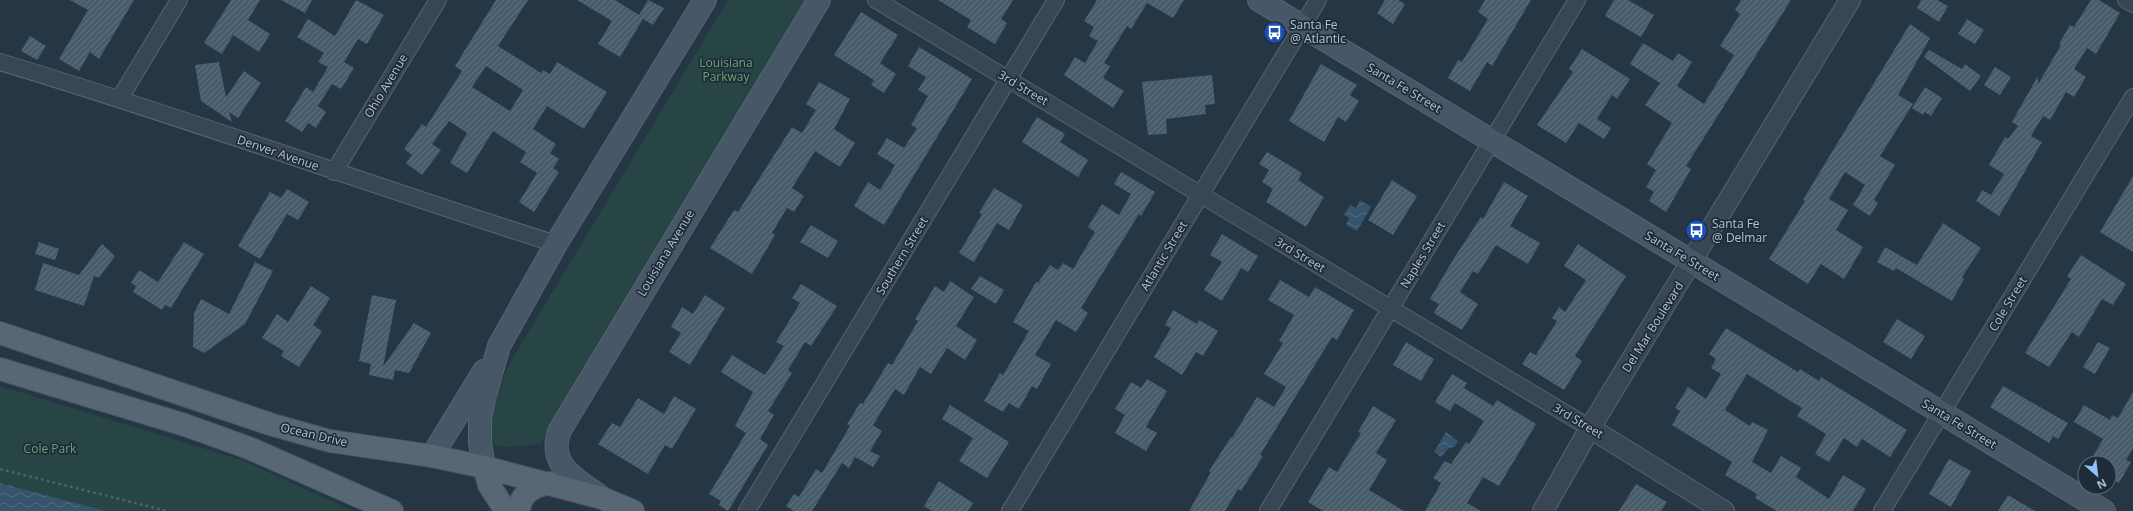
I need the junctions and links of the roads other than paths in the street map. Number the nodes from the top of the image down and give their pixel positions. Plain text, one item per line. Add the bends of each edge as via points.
1 (179, 0) edge
2 (438, 0) edge
3 (705, 0) edge
4 (819, 0) edge
5 (876, 0) edge
6 (1056, 0) edge
7 (1260, 0) edge
8 (1318, 0) edge
9 (1577, 0) edge
10 (1850, 0) edge
11 (2126, 0) edge
12 (2133, 4) edge
13 (1302, 26) junction
14 (0, 62) edge
15 (1008, 79) junction
16 (2133, 97) edge
17 (120, 98) junction
18 (1492, 141) junction
19 (334, 172) junction
20 (1201, 195) junction
21 (556, 244) junction
22 (1692, 262) junction
23 (1391, 309) junction
24 (0, 333) edge
25 (499, 346) junction
26 (0, 369) edge
27 (1942, 414) junction
28 (1590, 428) junction
29 (432, 456) junction
30 (484, 467) junction
31 (550, 483) junction
32 (602, 498) junction
33 (392, 511) edge
34 (506, 511) edge
35 (519, 511) edge
36 (633, 511) edge
37 (747, 511) edge
38 (1010, 511) edge
39 (1268, 511) edge
40 (1543, 511) edge
41 (1724, 511) edge
42 (1882, 511) edge
43 (2104, 511) edge

1 - 17 street
2 - 19 street, Ohio Avenue
3 - 21 main road
4 - 32 main road, Louisiana Avenue via 560,430 556,445 558,459 574,478
5 - 15 street, 3rd Street
6 - 15 street, Southern Street
7 - 13 main road, Santa Fe Street
8 - 13 street, Atlantic Street
9 - 18 street, Naples Street
10 - 22 street, Del Mar Boulevard
11 - 12 street
13 - 18 main road, Santa Fe Street
13 - 20 street, Atlantic Street
14 - 17 street, Denver Avenue
15 - 20 street, 3rd Street
15 - 37 street, Southern Street
16 - 27 street, Cole Street
17 - 19 street, Denver Avenue
18 - 22 main road, Santa Fe Street
18 - 23 street, Naples Street
19 - 21 street, Denver Avenue
20 - 23 street, 3rd Street
20 - 38 street, Atlantic Street
21 - 25 main road
22 - 27 main road, Santa Fe Street
22 - 28 street, Del Mar Boulevard
23 - 28 street, 3rd Street
23 - 39 street, Naples Street
24 - 29 main road, Ocean Drive via 273,425 330,441
25 - 29 main road
25 - 30 main road via 480,419
26 - 33 main road via 185,425 249,448
27 - 42 street, Cole Street
27 - 43 main road, Santa Fe Street
28 - 40 street, Del Mar Boulevard
28 - 41 street, 3rd Street
29 - 30 main road, Ocean Drive
30 - 31 main road, Ocean Drive
30 - 34 main road via 489,485
31 - 32 main road, Ocean Drive
31 - 35 main road via 529,491 521,500
32 - 36 main road, Ocean Drive

